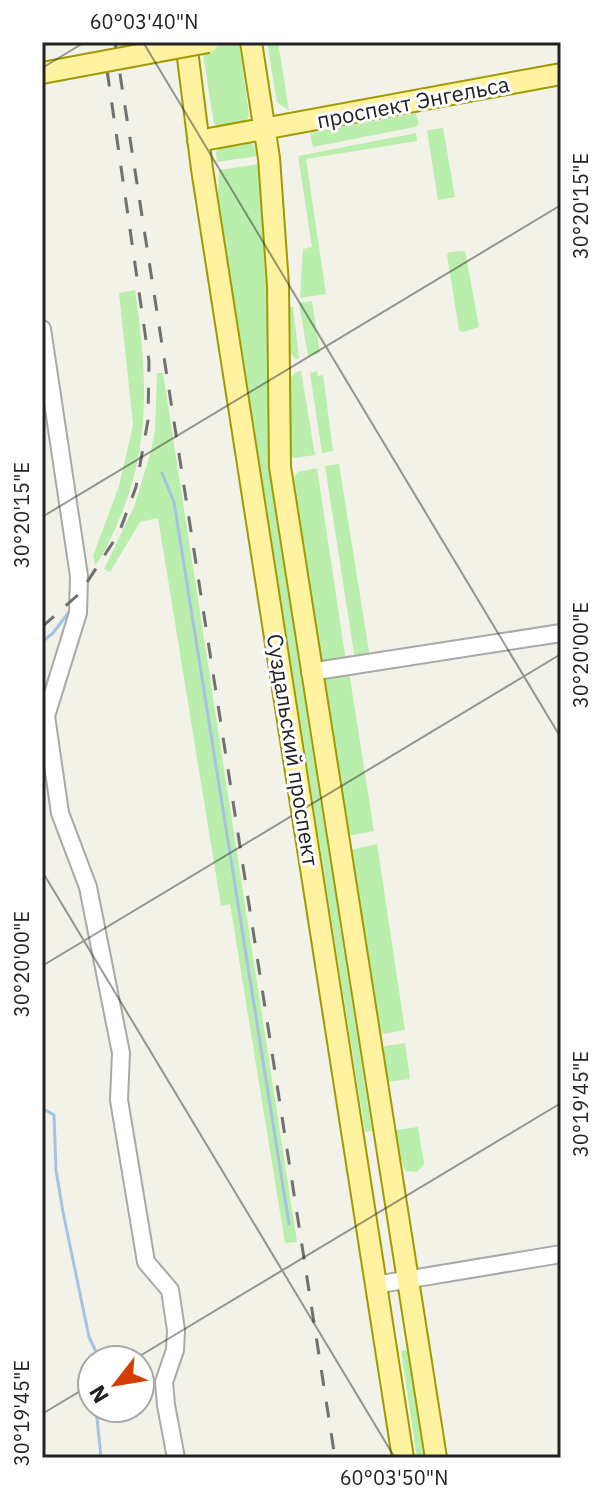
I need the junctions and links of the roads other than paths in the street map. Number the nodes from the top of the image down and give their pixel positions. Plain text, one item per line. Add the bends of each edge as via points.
1 (134, 42) edge
2 (186, 42) edge
3 (208, 42) edge
4 (251, 42) edge
5 (42, 59) edge
6 (42, 73) edge
7 (561, 74) edge
8 (265, 129) junction
9 (198, 141) junction
10 (42, 329) edge
11 (561, 633) edge
12 (310, 672) junction
13 (561, 1254) edge
14 (407, 1280) junction
15 (375, 1285) junction
16 (176, 1458) edge
17 (403, 1458) edge
18 (436, 1458) edge

1 - 5 main road
2 - 9 main road, Суздальский проспект
3 - 6 main road, bridge
4 - 8 main road, Суздальский проспект
7 - 8 main road, проспект Энгельса
8 - 9 main road, проспект Энгельса
8 - 12 main road, Суздальский проспект via 278,285 280,467
9 - 15 main road, Суздальский проспект
10 - 16 street via 80,585 78,613 46,716 60,813 88,887 121,1053 119,1100 146,1262 170,1290 175,1350 164,1382
11 - 12 street
12 - 14 main road, Суздальский проспект
13 - 14 street
14 - 15 street
14 - 18 main road, Суздальский проспект
15 - 17 main road, Суздальский проспект

